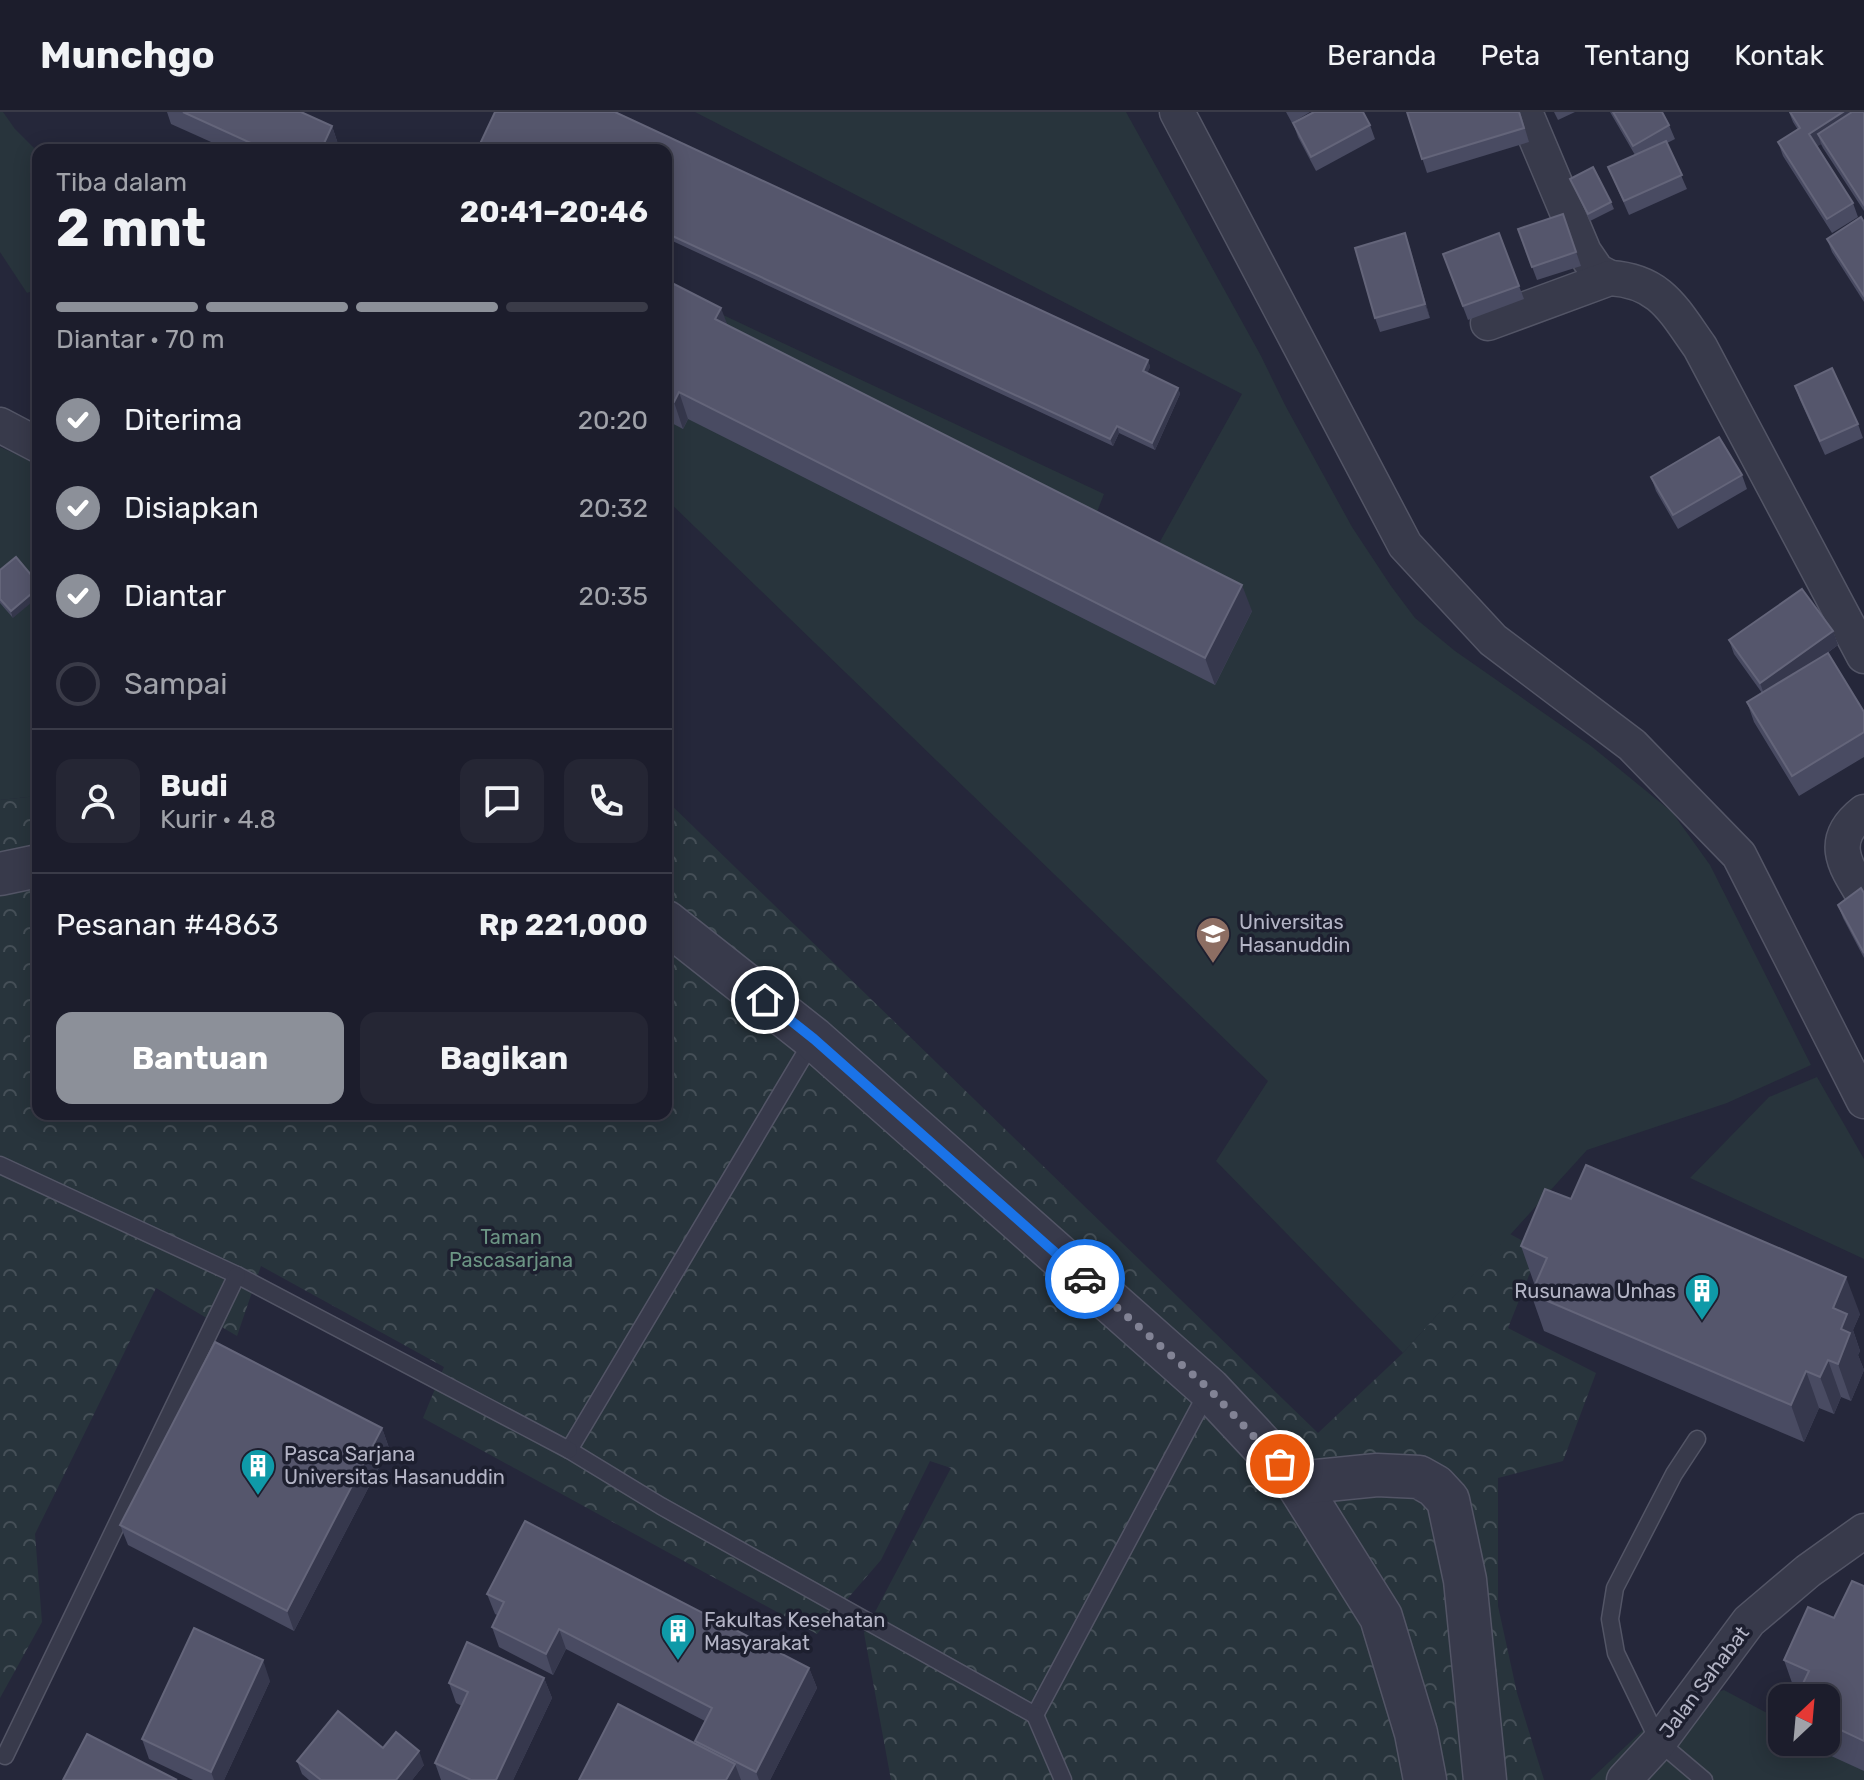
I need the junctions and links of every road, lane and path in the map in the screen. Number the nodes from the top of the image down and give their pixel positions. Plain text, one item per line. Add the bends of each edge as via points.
1 (1177, 112) edge
2 (1525, 112) edge
3 (1610, 278) junction
4 (1488, 323) dead end
5 (0, 425) edge
6 (32, 442) edge
7 (1864, 656) edge
8 (1864, 812) edge
9 (32, 867) edge
10 (0, 874) edge
11 (1864, 896) edge
12 (672, 927) edge
13 (814, 1039) junction
14 (1864, 1101) edge
15 (0, 1165) edge
16 (237, 1275) junction
17 (1209, 1389) junction
18 (1697, 1439) dead end
19 (569, 1450) junction
20 (1297, 1483) junction
21 (1864, 1531) edge
22 (1035, 1715) junction
23 (1659, 1742) junction
24 (5, 1756) dead end
25 (1063, 1780) edge
26 (1425, 1780) edge
27 (1485, 1780) edge
28 (1624, 1780) edge
29 (1704, 1780) edge

1 - 14 street via 1405,545 1493,640 1632,745 1739,855
2 - 3 street via 1584,252 1597,271
3 - 4 street
3 - 7 street via 1650,287 1700,347
5 - 6 street
8 - 11 street via 1846,830 1842,846 1844,864
9 - 10 street
12 - 13 street
13 - 17 street
13 - 19 lane
15 - 16 lane
16 - 19 lane
16 - 24 lane
17 - 20 street
17 - 22 lane
18 - 23 lane via 1615,1588 1610,1619 1616,1653
19 - 22 lane
20 - 26 street via 1381,1617
20 - 27 street via 1377,1475 1419,1477 1448,1500 1465,1580
21 - 23 street, Jalan Sahabat via 1749,1621
22 - 25 lane
23 - 28 street, Jalan Sahabat
23 - 29 lane

